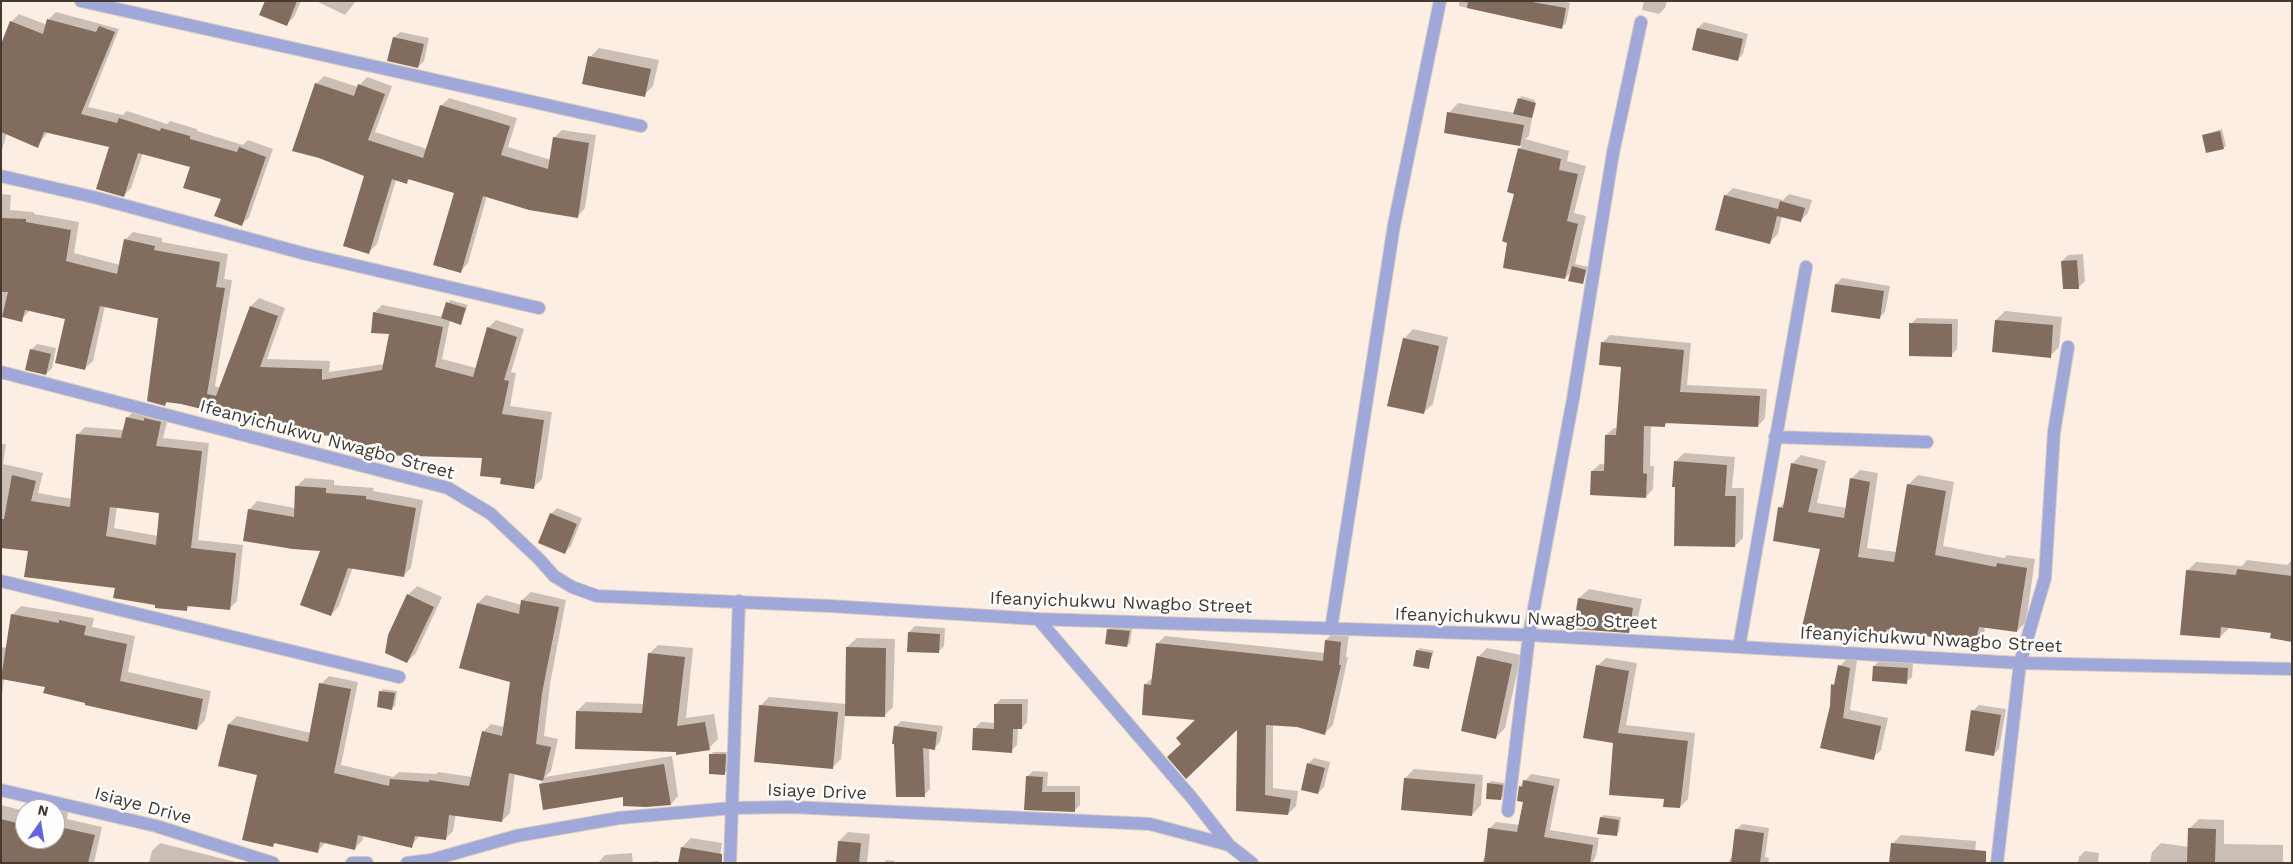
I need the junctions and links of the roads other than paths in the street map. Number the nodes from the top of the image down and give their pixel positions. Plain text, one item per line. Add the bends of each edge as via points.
1 (81, 1) edge
2 (1440, 1) edge
3 (1641, 22) dead end
4 (640, 126) dead end
5 (1, 176) edge
6 (1806, 267) dead end
7 (538, 308) dead end
8 (2068, 347) dead end
9 (1, 372) edge
10 (1775, 438) junction
11 (1927, 442) dead end
12 (1, 581) edge
13 (739, 601) junction
14 (1038, 619) junction
15 (1331, 629) junction
16 (1529, 635) junction
17 (1739, 647) junction
18 (2020, 663) junction
19 (2292, 668) edge
20 (399, 677) dead end
21 (1, 790) edge
22 (732, 808) junction
23 (1508, 811) dead end
24 (1229, 846) junction
25 (273, 863) edge
26 (352, 863) edge
27 (367, 863) edge
28 (407, 863) edge
29 (730, 863) edge
30 (1252, 863) edge
31 (1997, 863) edge

1 - 4 street
2 - 15 street via 1394,225
3 - 16 street via 1612,153
5 - 7 street via 306,254
6 - 10 street
8 - 18 street via 2054,432 2045,578
9 - 13 street, Ifeanyichukwu Nwagbo Street via 448,488 491,514 554,576 596,596
10 - 11 street
10 - 17 street
12 - 20 street
13 - 14 street, Ifeanyichukwu Nwagbo Street
13 - 22 street
14 - 15 street, Ifeanyichukwu Nwagbo Street
14 - 24 street via 1192,798
15 - 16 street, Ifeanyichukwu Nwagbo Street
16 - 17 street, Ifeanyichukwu Nwagbo Street
16 - 23 street
17 - 18 street, Ifeanyichukwu Nwagbo Street
18 - 19 street, Ifeanyichukwu Nwagbo Street
18 - 31 street
21 - 25 street, Isiaye Drive via 156,826
22 - 24 street, Isiaye Drive via 791,807 1150,824
22 - 28 street, Isiaye Drive via 619,818 516,836 431,860
22 - 29 street
24 - 30 street
26 - 27 street

